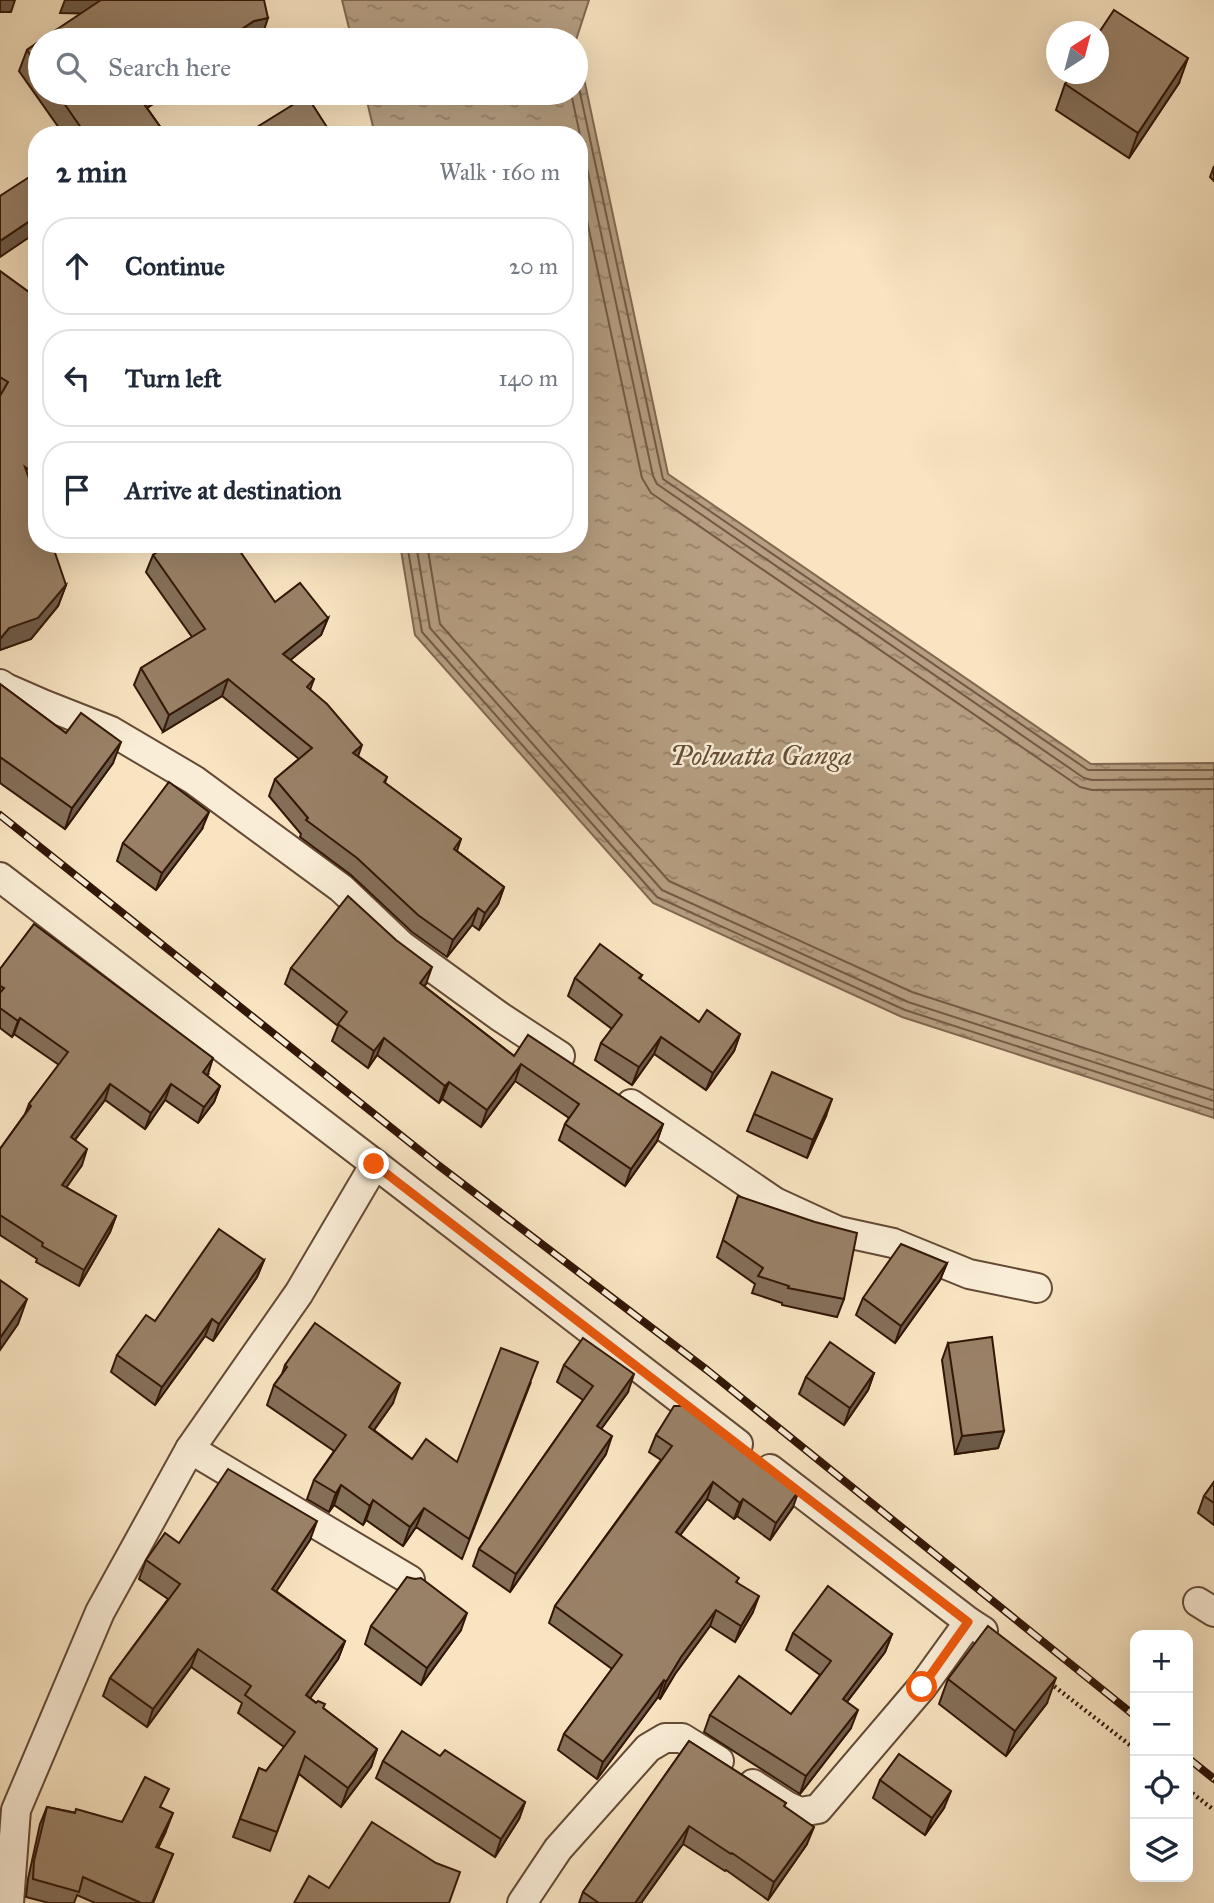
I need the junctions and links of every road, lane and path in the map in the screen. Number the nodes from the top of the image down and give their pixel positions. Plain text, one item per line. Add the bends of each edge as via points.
1 (0, 684) edge
2 (0, 877) edge
3 (580, 1070) edge
4 (615, 1093) edge
5 (374, 1164) junction
6 (1037, 1288) dead end
7 (190, 1449) junction
8 (410, 1580) edge
9 (1048, 1682) edge
10 (1130, 1745) edge
11 (1193, 1794) edge
12 (1214, 1810) edge
13 (9, 1903) edge
14 (522, 1903) edge

1 - 3 street via 111,732 194,780 341,888 401,945
2 - 5 street
4 - 6 street via 775,1202 838,1231 894,1243 969,1274
5 - 7 street via 299,1293
5 - 14 street via 976,1627 818,1809 800,1812 787,1806 682,1738 665,1738 648,1748 558,1849
7 - 8 street
7 - 13 street via 100,1612 16,1810
9 - 10 path
11 - 12 path

